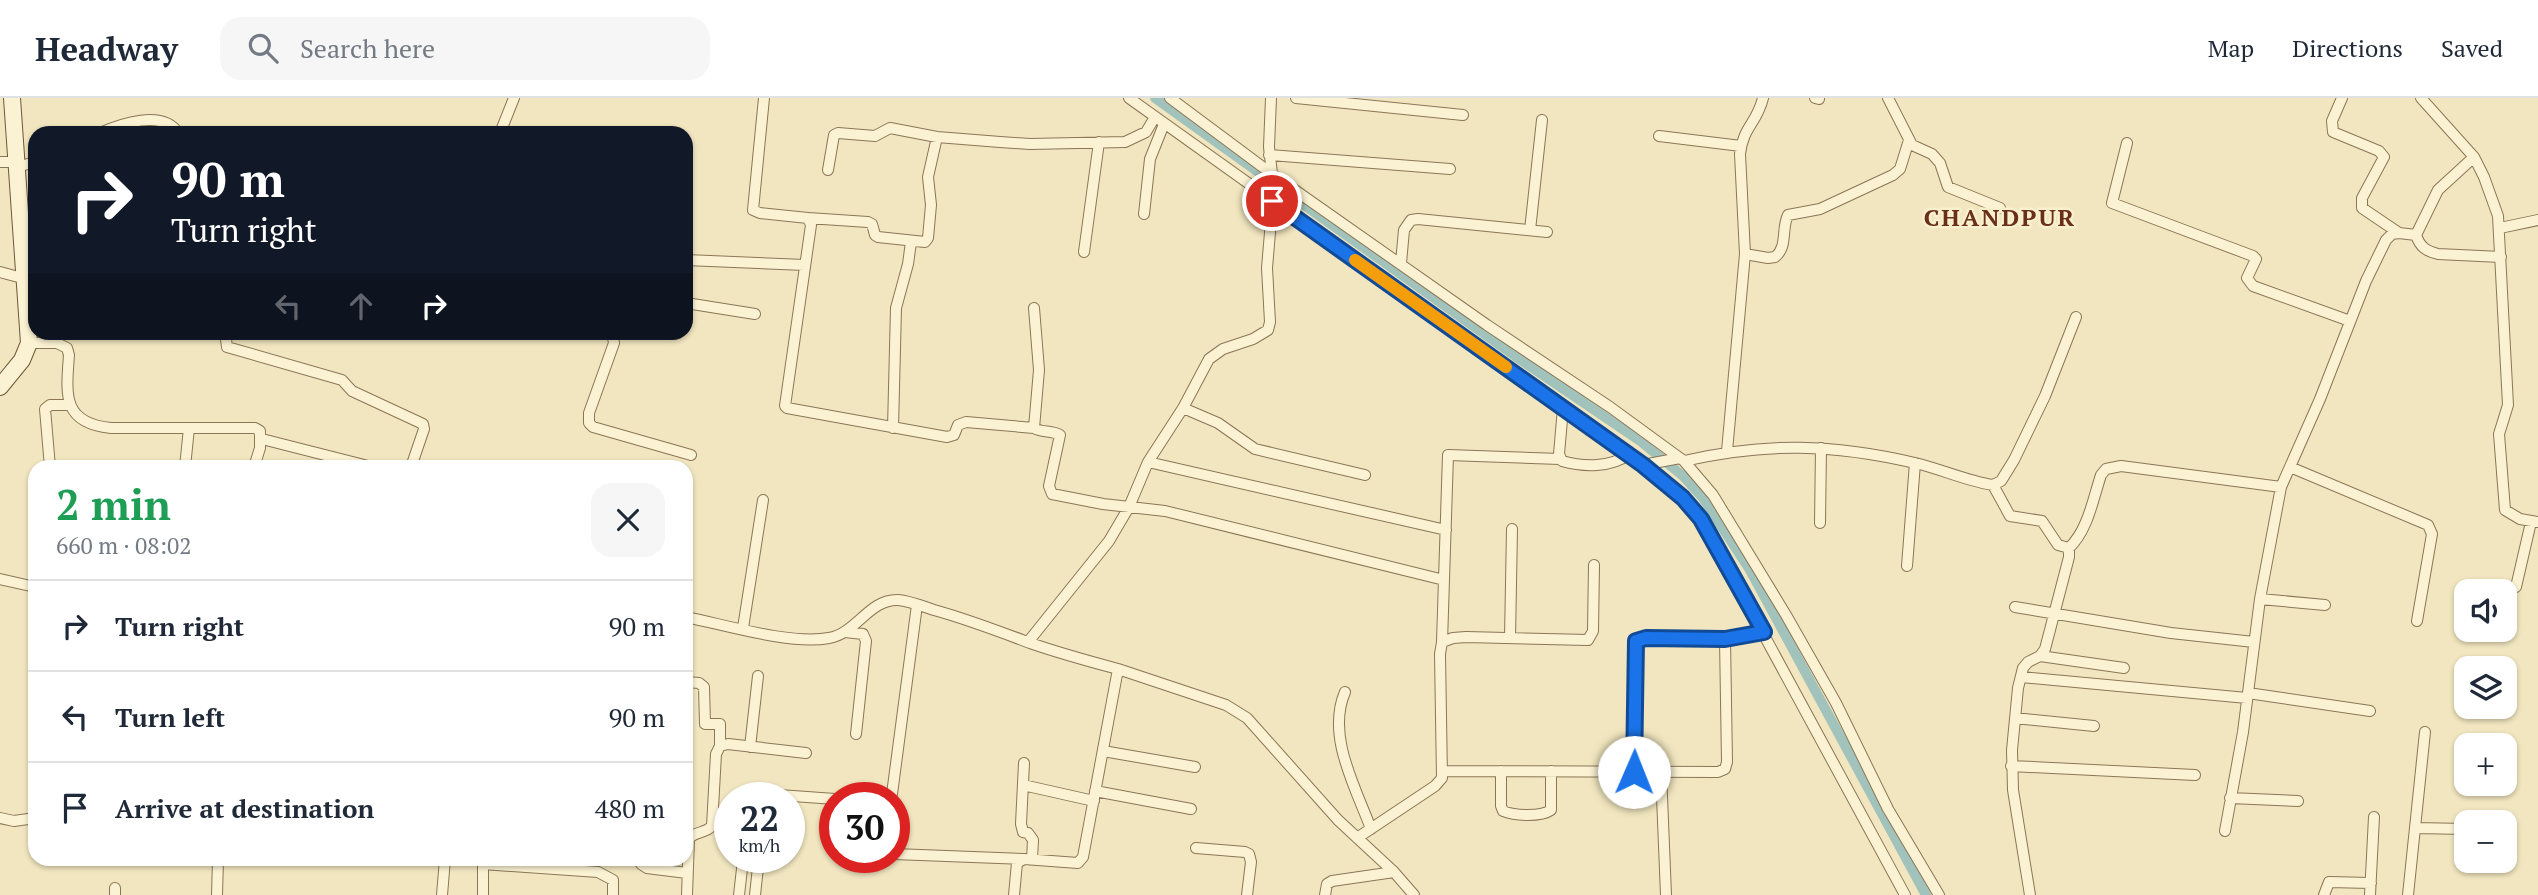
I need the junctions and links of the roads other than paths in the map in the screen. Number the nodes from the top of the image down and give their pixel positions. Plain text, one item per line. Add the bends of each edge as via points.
1 (12, 98) edge
2 (514, 98) edge
3 (764, 98) edge
4 (1129, 98) edge
5 (1170, 98) edge
6 (1271, 98) edge
7 (1296, 98) edge
8 (1763, 98) edge
9 (1888, 98) edge
10 (2342, 98) edge
11 (2421, 98) edge
12 (1463, 115) dead end
13 (1160, 120) junction
14 (1542, 120) dead end
15 (119, 126) edge
16 (170, 126) edge
17 (503, 126) edge
18 (1658, 136) dead end
19 (937, 137) junction
20 (1909, 140) junction
21 (1099, 142) junction
22 (2127, 143) dead end
23 (1741, 146) junction
24 (1269, 155) junction
25 (2474, 157) junction
26 (11, 164) edge
27 (1450, 169) dead end
28 (828, 170) dead end
29 (1272, 174) junction
30 (1272, 201) junction
31 (2000, 208) dead end
32 (1144, 214) dead end
33 (808, 218) junction
34 (2538, 220) edge
35 (2500, 228) junction
36 (1530, 230) junction
37 (1547, 232) dead end
38 (2399, 233) junction
39 (2416, 235) junction
40 (911, 242) junction
41 (1084, 252) dead end
42 (1745, 254) junction
43 (2501, 257) junction
44 (693, 260) edge
45 (1401, 263) junction
46 (805, 265) junction
47 (0, 272) edge
48 (28, 277) edge
49 (28, 284) edge
50 (693, 304) edge
51 (1034, 308) dead end
52 (755, 314) dead end
53 (2076, 317) dead end
54 (2350, 321) junction
55 (225, 340) edge
56 (613, 340) edge
57 (29, 342) joint
58 (0, 387) edge
59 (70, 405) junction
60 (1183, 408) junction
61 (1563, 408) junction
62 (189, 428) junction
63 (893, 428) junction
64 (1034, 428) junction
65 (262, 439) junction
66 (1821, 447) junction
67 (1727, 451) junction
68 (1629, 454) junction
69 (691, 456) dead end
70 (1560, 459) junction
71 (49, 460) edge
72 (186, 460) edge
73 (256, 460) edge
74 (332, 460) edge
75 (413, 460) edge
76 (1679, 460) junction
77 (1148, 462) junction
78 (1915, 463) junction
79 (1646, 464) junction
80 (2290, 467) junction
81 (1365, 475) dead end
82 (1993, 485) junction
83 (2281, 487) junction
84 (763, 500) dead end
85 (1129, 507) junction
86 (2535, 522) edge
87 (1820, 523) dead end
88 (1512, 529) dead end
89 (1446, 530) junction
90 (2069, 548) junction
91 (1594, 565) dead end
92 (1907, 566) dead end
93 (0, 579) edge
94 (1444, 580) junction
95 (2517, 584) edge
96 (28, 585) edge
97 (2260, 599) junction
98 (917, 605) junction
99 (2325, 605) dead end
100 (2015, 607) dead end
101 (2054, 615) junction
102 (693, 618) edge
103 (2417, 621) dead end
104 (743, 628) junction
105 (845, 632) junction
106 (1764, 632) junction
107 (1510, 638) junction
108 (1725, 639) junction
109 (1028, 642) junction
110 (1442, 642) junction
111 (2254, 642) junction
112 (2040, 656) junction
113 (2124, 668) dead end
114 (1118, 669) junction
115 (758, 676) dead end
116 (2021, 677) junction
117 (693, 682) edge
118 (1345, 692) dead end
119 (2247, 695) junction
120 (2370, 711) dead end
121 (2015, 718) junction
122 (2094, 726) dead end
123 (2425, 732) dead end
124 (856, 734) dead end
125 (720, 746) junction
126 (750, 747) junction
127 (1103, 751) junction
128 (806, 753) dead end
129 (1024, 764) dead end
130 (2011, 766) junction
131 (1195, 767) dead end
132 (1443, 771) junction
133 (1502, 771) junction
134 (1551, 771) junction
135 (1634, 772) junction
136 (1661, 772) junction
137 (2195, 775) dead end
138 (894, 782) edge
139 (1023, 785) junction
140 (1094, 796) junction
141 (2230, 798) junction
142 (2298, 801) dead end
143 (1191, 809) dead end
144 (2374, 817) dead end
145 (0, 818) edge
146 (28, 819) edge
147 (2416, 828) junction
148 (1371, 829) junction
149 (2454, 829) edge
150 (2225, 831) dead end
151 (693, 835) edge
152 (1357, 838) junction
153 (1196, 848) dead end
154 (910, 855) edge
155 (1028, 859) junction
156 (218, 866) edge
157 (444, 866) edge
158 (484, 866) edge
159 (536, 866) edge
160 (645, 866) edge
161 (687, 866) edge
162 (1394, 872) junction
163 (687, 873) junction
164 (742, 873) edge
165 (757, 873) edge
166 (2370, 889) edge
167 (217, 895) edge
168 (442, 895) edge
169 (483, 895) edge
170 (613, 895) edge
171 (687, 895) edge
172 (739, 895) edge
173 (755, 895) edge
174 (1014, 895) edge
175 (1247, 895) edge
176 (1325, 895) edge
177 (1414, 895) edge
178 (1665, 895) edge
179 (1905, 895) edge
180 (1939, 895) edge
181 (2030, 895) edge
182 (2324, 895) edge
183 (2408, 895) edge

1 - 26 main road
2 - 17 street
3 - 33 street via 753,210
4 - 13 street
5 - 29 street
6 - 24 street
7 - 12 street
8 - 23 street
9 - 20 street
10 - 38 street via 2332,121 2333,132 2384,157 2362,198 2362,208
11 - 25 street
13 - 21 street via 1125,142
13 - 30 street
13 - 32 street
14 - 36 street
15 - 16 street via 135,120
18 - 23 street
19 - 21 street via 1030,144
19 - 28 street via 890,128 875,136 838,133
19 - 40 street via 928,177 928,238
20 - 31 street via 1936,158 1948,187
20 - 42 street via 1900,169 1893,175 1820,209 1788,215 1783,247 1775,257
21 - 41 street
22 - 54 street via 2112,203 2253,256 2256,259 2247,278 2253,286
23 - 42 street
24 - 27 street
24 - 29 street
25 - 35 street
25 - 39 street via 2438,190
26 - 48 main road
29 - 30 street
29 - 45 street
30 - 60 street via 1266,268 1268,330 1214,353
30 - 61 street
33 - 40 street via 868,222 878,237
33 - 46 street
34 - 35 street
35 - 43 street
36 - 37 street
36 - 45 street via 1411,220 1404,230
38 - 39 street
38 - 54 street via 2386,240
39 - 43 street via 2419,245 2438,254
40 - 63 street via 896,307
42 - 67 street
43 - 86 street via 2508,405 2498,434 2503,503 2510,515
44 - 46 street
45 - 76 street
46 - 63 street via 785,406
47 - 49 street
50 - 52 street
51 - 64 street via 1040,370
53 - 82 street via 2014,460 2001,481
54 - 80 street
55 - 75 street via 231,349 342,380 352,391 424,424
56 - 69 street via 589,423
57 - 58 main road via 22,360
57 - 59 street via 67,348
59 - 62 street via 81,420 94,426
59 - 71 street via 45,409
60 - 77 street
60 - 81 street via 1218,423 1255,449
61 - 68 street
61 - 70 street
62 - 65 street via 255,428
62 - 72 street
63 - 64 street via 947,437 966,422
64 - 85 street via 1060,435 1049,486 1052,494
65 - 73 street
65 - 74 street
66 - 67 street
66 - 78 street
66 - 87 street
67 - 76 street
68 - 70 street via 1611,464
68 - 79 street
70 - 89 street via 1448,455
76 - 79 street
76 - 180 street via 1713,495 1786,615 1888,809
77 - 85 street
77 - 89 street
78 - 82 street
78 - 92 street
79 - 106 street via 1701,519
80 - 83 street
80 - 103 street via 2428,525 2432,534
82 - 90 street via 2010,516 2042,521 2057,545
83 - 90 street via 2113,466 2101,475 2082,530
83 - 97 street
84 - 104 street
85 - 94 street via 1178,514
85 - 109 street via 1109,541
86 - 95 street
88 - 107 street
89 - 94 street
90 - 101 street
91 - 107 street via 1593,631 1588,640
93 - 96 street
94 - 110 street
97 - 99 street
97 - 111 street
98 - 105 street via 888,600
98 - 109 street
98 - 138 street
100 - 101 street
101 - 111 street
101 - 112 street
102 - 104 street
104 - 105 street via 808,638 830,638
105 - 124 street via 863,634 866,641
106 - 108 street
106 - 179 street
107 - 110 street via 1466,637
108 - 135 street via 1636,641
108 - 136 street via 1725,769
109 - 114 street
110 - 132 street
111 - 119 street
112 - 113 street
112 - 116 street via 2028,662
114 - 127 street
114 - 152 street via 1226,705 1247,718
115 - 126 street
116 - 119 street
116 - 121 street
117 - 125 street via 704,687 705,724 720,724
118 - 148 street via 1339,720 1341,743
119 - 120 street
119 - 141 street
121 - 122 street
121 - 130 street
123 - 147 street
125 - 126 street
125 - 151 street via 712,827
126 - 128 street
127 - 131 street
127 - 140 street
129 - 139 street
130 - 137 street
130 - 181 street
132 - 133 street
132 - 148 street via 1435,786
133 - 134 street
133 - 134 street via 1503,811 1542,814 1551,810
134 - 135 street
135 - 136 street
136 - 178 street
139 - 140 street
139 - 155 street via 1021,824 1033,840
140 - 143 street
140 - 155 street via 1086,846 1078,863
141 - 142 street
141 - 150 street
144 - 166 street
145 - 146 street
147 - 149 street
147 - 183 street
148 - 152 street
152 - 162 street
153 - 175 street via 1249,855
154 - 155 street
155 - 174 street via 1017,863
156 - 167 street
157 - 168 street
158 - 169 street
159 - 170 street via 598,872 613,880
160 - 163 street
161 - 163 street
162 - 176 street via 1332,881
162 - 177 street
163 - 171 street
164 - 172 street
165 - 173 street
166 - 182 street via 2329,882

